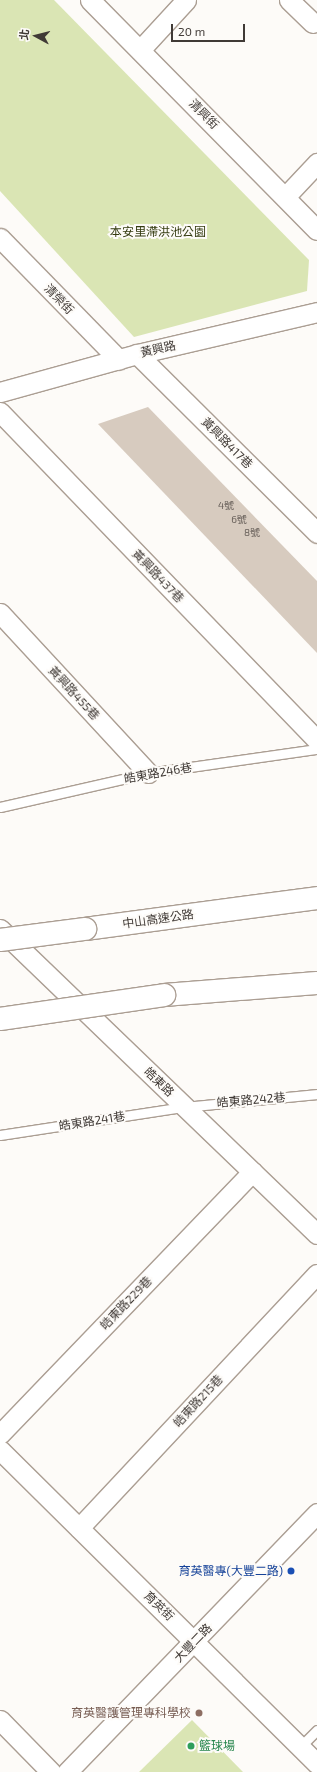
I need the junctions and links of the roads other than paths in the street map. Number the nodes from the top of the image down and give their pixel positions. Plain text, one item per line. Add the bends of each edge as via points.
1 (90, 0) edge
2 (186, 0) edge
3 (289, 0) edge
4 (313, 23) dead end
5 (140, 50) junction
6 (317, 163) edge
7 (286, 196) junction
8 (317, 230) edge
9 (0, 238) edge
10 (316, 318) edge
11 (138, 354) junction
12 (119, 360) junction
13 (0, 392) edge
14 (0, 412) edge
15 (317, 533) edge
16 (0, 612) edge
17 (317, 740) edge
18 (317, 748) edge
19 (148, 773) junction
20 (0, 807) edge
21 (317, 898) edge
22 (0, 929) edge
23 (0, 940) edge
24 (317, 983) edge
25 (0, 1019) edge
26 (317, 1094) edge
27 (184, 1106) junction
28 (0, 1135) edge
29 (252, 1172) junction
30 (317, 1234) edge
31 (317, 1274) edge
32 (0, 1434) edge
33 (0, 1450) edge
34 (317, 1513) edge
35 (79, 1528) junction
36 (195, 1641) junction
37 (0, 1720) edge
38 (317, 1730) edge
39 (300, 1747) junction
40 (317, 1764) edge
41 (51, 1772) edge
42 (67, 1772) edge

1 - 5 street, 清興街
2 - 5 street
3 - 4 street
5 - 7 street, 清興街
6 - 7 street
7 - 8 street, 清興街
9 - 12 street, 清榮街
10 - 11 street, 黃興路
11 - 12 street, 黃興路
11 - 15 street, 黃興路417巷
12 - 13 street, 黃興路
14 - 17 street, 黃興路437巷
16 - 19 street, 黃興路455巷
18 - 19 lane, 皓東路246巷
19 - 20 lane, 皓東路246巷
21 - 23 highway, 中山高速公路, bridge
22 - 27 street, 皓東路
24 - 25 highway, bridge via 164,995
26 - 27 lane, 皓東路242巷
27 - 28 lane, 皓東路241巷
27 - 29 street, 皓東路
29 - 30 street, 皓東路
29 - 32 street, 皓東路229巷
31 - 35 street, 皓東路215巷
33 - 35 street, 育英街
34 - 36 street, 大豐二路
35 - 36 street, 育英街
36 - 39 street, 育英街
36 - 42 street, 大豐二路
37 - 41 street
38 - 39 lane
39 - 40 street, 育英街

